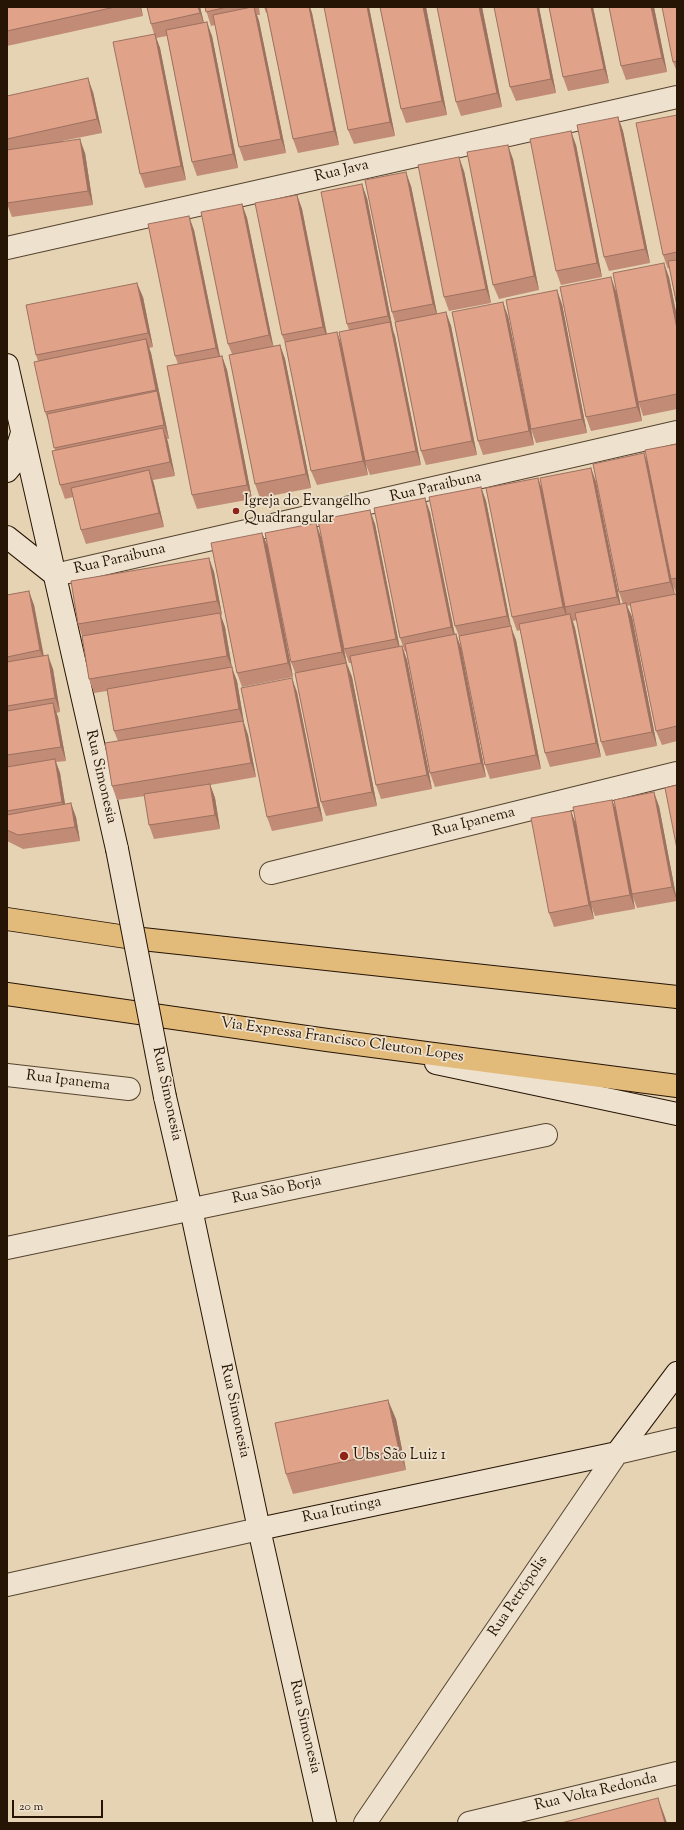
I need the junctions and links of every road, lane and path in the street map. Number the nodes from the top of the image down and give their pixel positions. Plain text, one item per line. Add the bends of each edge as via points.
1 (677, 97) edge
2 (7, 248) edge
3 (7, 365) edge
4 (677, 432) edge
5 (22, 433) junction
6 (7, 471) edge
7 (7, 537) edge
8 (54, 575) junction
9 (677, 773) edge
10 (271, 873) dead end
11 (7, 919) edge
12 (7, 994) edge
13 (677, 997) edge
14 (327, 1040) junction
15 (7, 1074) edge
16 (677, 1086) edge
17 (129, 1089) dead end
18 (677, 1114) edge
19 (546, 1135) dead end
20 (191, 1209) junction
21 (7, 1248) edge
22 (677, 1373) edge
23 (677, 1439) edge
24 (618, 1453) junction
25 (259, 1529) junction
26 (7, 1585) edge
27 (677, 1773) edge
28 (325, 1823) edge
29 (364, 1823) edge
30 (469, 1823) edge

1 - 2 street, Rua Java
3 - 5 street, Rua Simonesia
4 - 8 street, Rua Paraibuna
5 - 6 street via 12,465
5 - 8 street, Rua Simonesia
7 - 8 street
8 - 20 street, Rua Simonesia, bridge via 117,849 165,1096
9 - 10 street, Rua Ipanema
11 - 13 highway via 133,938
12 - 14 highway, Via Expressa Francisco Cleuton Lopes
14 - 16 highway, Via Expressa Francisco Cleuton Lopes
14 - 18 street
15 - 17 street, Rua Ipanema
19 - 20 street, Rua São Borja
20 - 21 street, Rua São Borja
20 - 25 street, Rua Simonesia
22 - 24 street, Rua Petrópolis
23 - 24 street, Rua Itutinga
24 - 25 street, Rua Itutinga
24 - 29 street, Rua Petrópolis
25 - 26 street, Rua Itutinga
25 - 28 street, Rua Simonesia
27 - 30 street, Rua Volta Redonda

